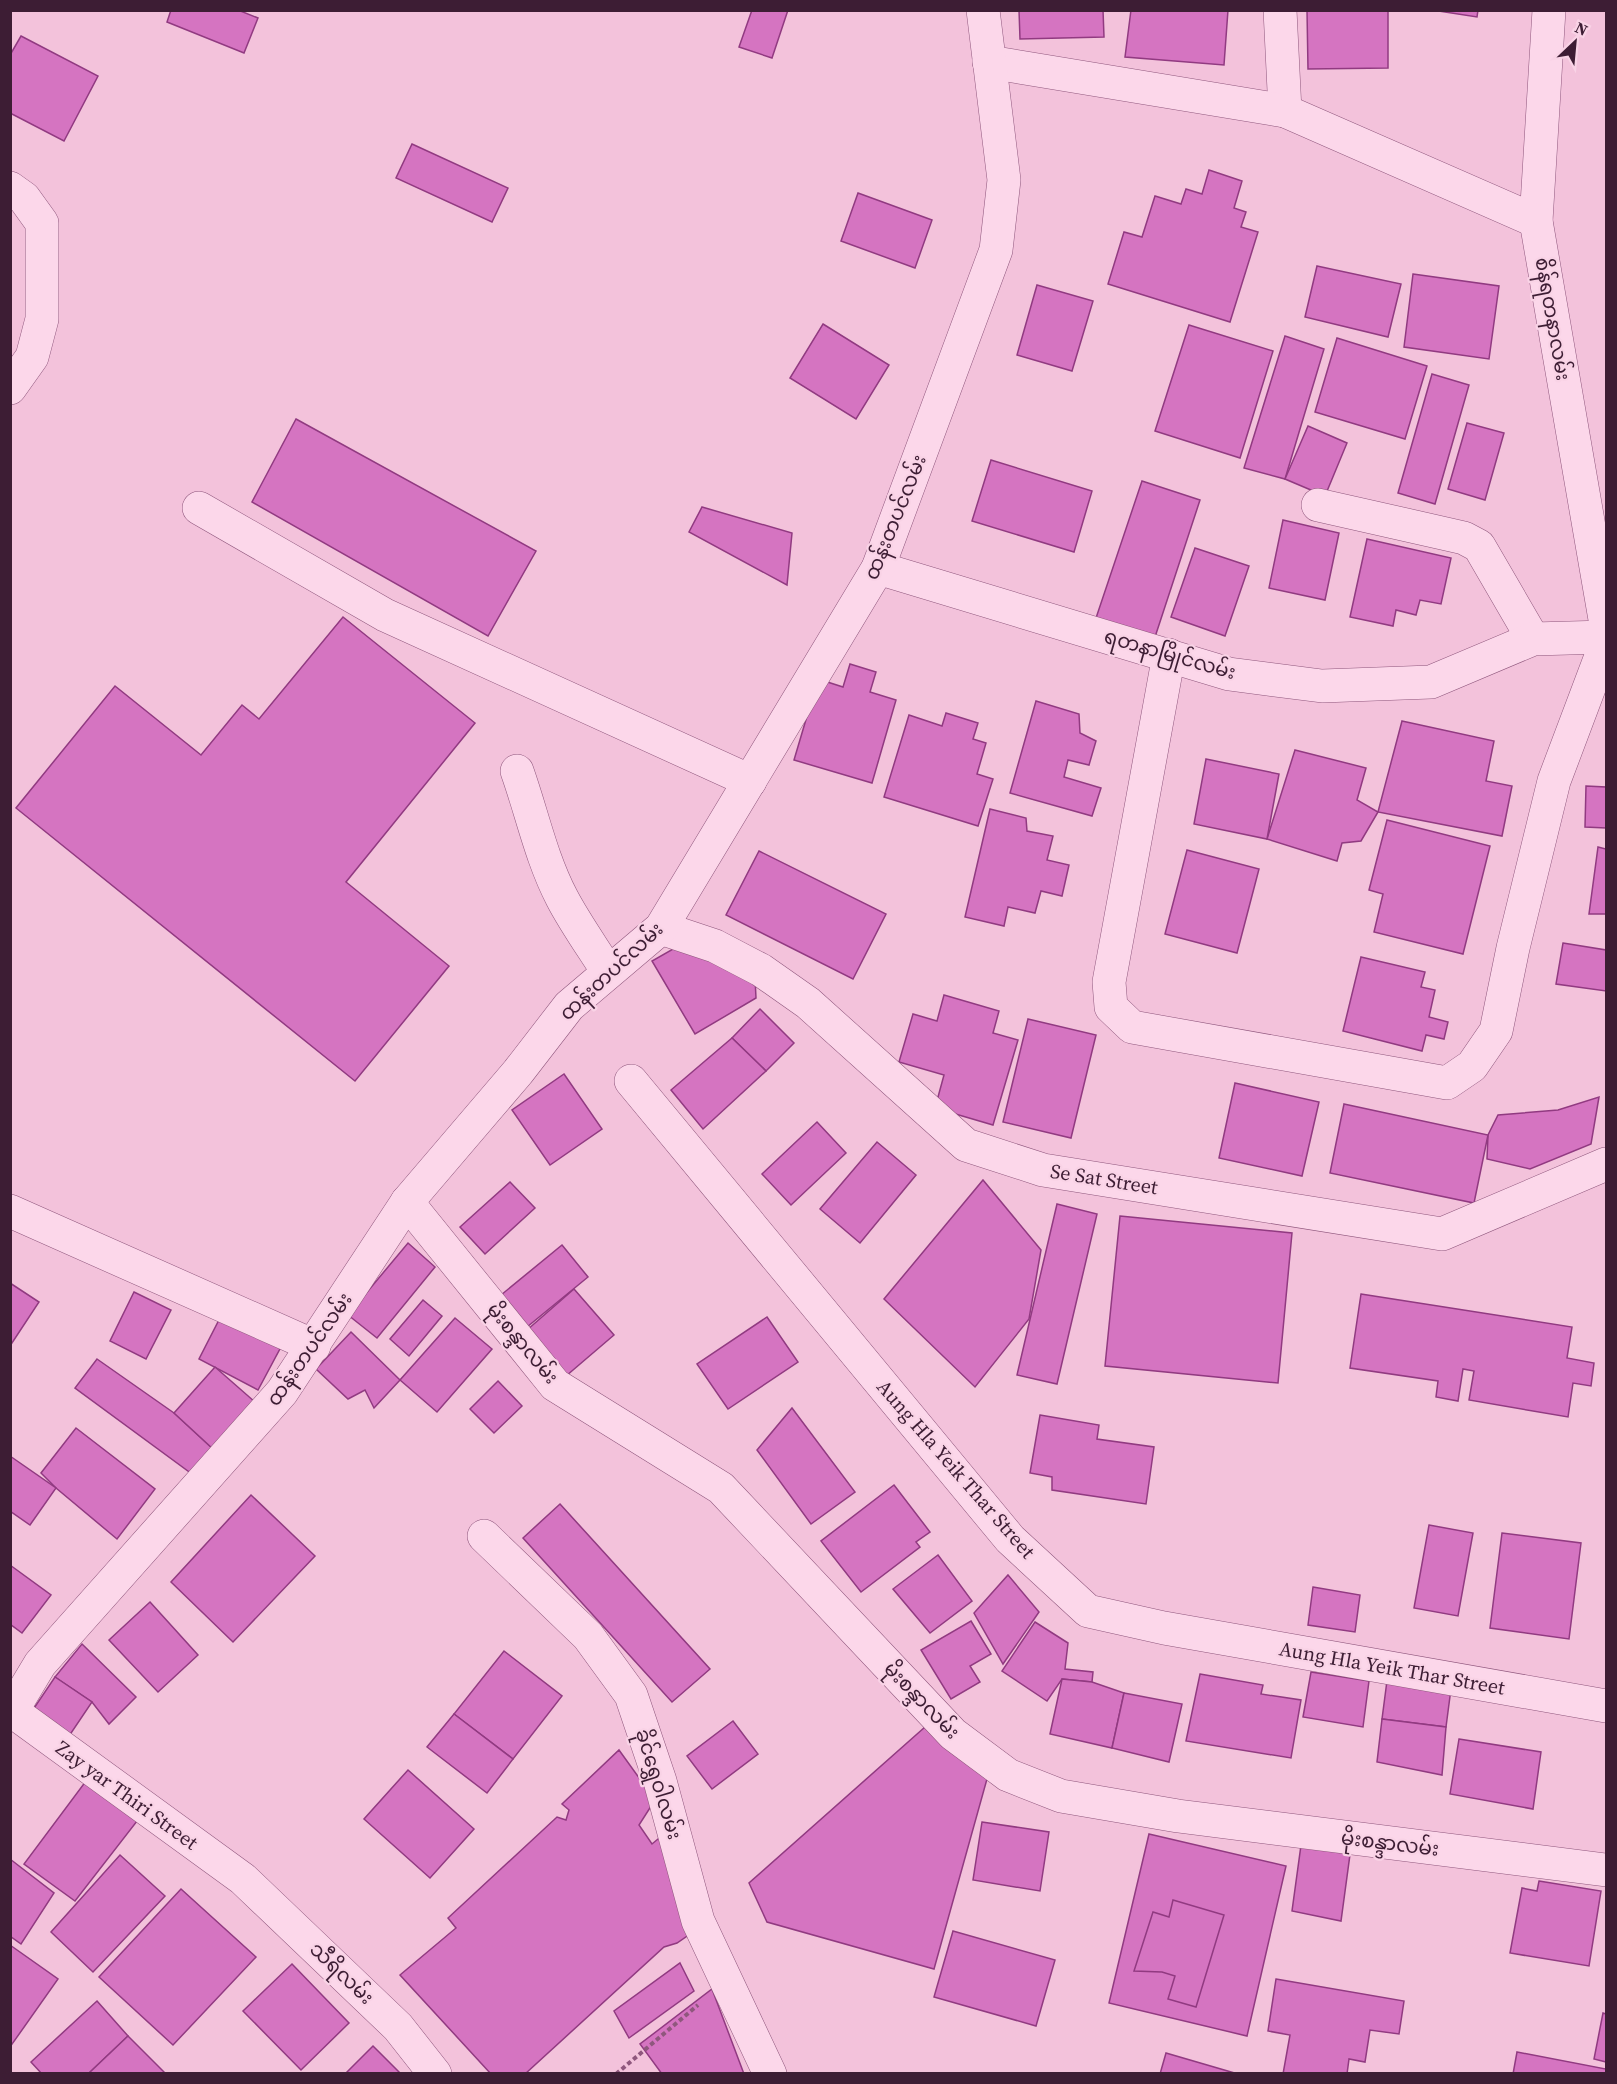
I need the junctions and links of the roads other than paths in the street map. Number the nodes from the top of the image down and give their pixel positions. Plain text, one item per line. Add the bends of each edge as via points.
1 (983, 10) edge
2 (1280, 10) edge
3 (1550, 10) edge
4 (988, 62) junction
5 (1285, 111) junction
6 (17, 193) edge
7 (1536, 221) junction
8 (10, 388) edge
9 (1318, 505) dead end
10 (199, 508) dead end
11 (878, 568) junction
12 (1606, 625) edge
13 (1606, 637) edge
14 (1533, 639) junction
15 (1606, 643) edge
16 (1169, 655) junction
17 (517, 771) dead end
18 (750, 781) junction
19 (662, 928) junction
20 (608, 972) junction
21 (631, 1081) dead end
22 (1606, 1164) edge
23 (407, 1202) junction
24 (10, 1211) edge
25 (314, 1346) junction
26 (484, 1536) dead end
27 (1606, 1706) edge
28 (11, 1713) edge
29 (1606, 1870) edge
30 (243, 1879) joint
31 (435, 2073) edge
32 (770, 2073) edge

1 - 4 street, ထန်းတပင်လမ်း
2 - 5 street
3 - 7 street, စိန်ရတနာလမ်း
4 - 5 street
4 - 11 street, ထန်းတပင်လမ်း via 1004,180 996,250
5 - 7 street
6 - 8 street via 42,223 42,319 32,357
7 - 12 street, စိန်ရတနာလမ်း
9 - 14 street via 1464,538 1479,546
10 - 18 street via 385,615
11 - 16 street, ရတနာမြိုင်လမ်း
11 - 18 street, ထန်းတပင်လမ်း
13 - 14 street, ရတနာမြိုင်လမ်း
14 - 16 street, ရတနာမြိုင်လမ်း via 1431,682 1322,686 1229,674
15 - 16 street via 1554,781 1496,1031 1472,1066 1447,1083 1132,1027 1112,1007 1108,982
17 - 20 street via 541,849 561,897
18 - 19 street, ထန်းတပင်လမ်း
19 - 20 street, ထန်းတပင်လမ်း
19 - 22 street, Se Sat Street via 715,945 761,970 808,1003 966,1146 1043,1170 1442,1234
20 - 23 street, ထန်းတပင်လမ်း via 569,1006
21 - 27 street, Aung Hla Yeik Thar Street via 1010,1539 1088,1611 1164,1629
23 - 25 street, ထန်းတပင်လမ်း
23 - 29 street, မိုးစန္ဒာလမ်း via 555,1385 721,1488 953,1734 1008,1775 1061,1796 1178,1816
24 - 25 street
25 - 28 street, ထန်းတပင်လမ်း via 282,1392 40,1664
26 - 32 street, ခိုင်ရွှေဝါလမ်း via 588,1636 630,1695 660,1781 698,1921
28 - 30 street, Zay yar Thiri Street
30 - 31 street, သီရိလမ်း via 398,2027

